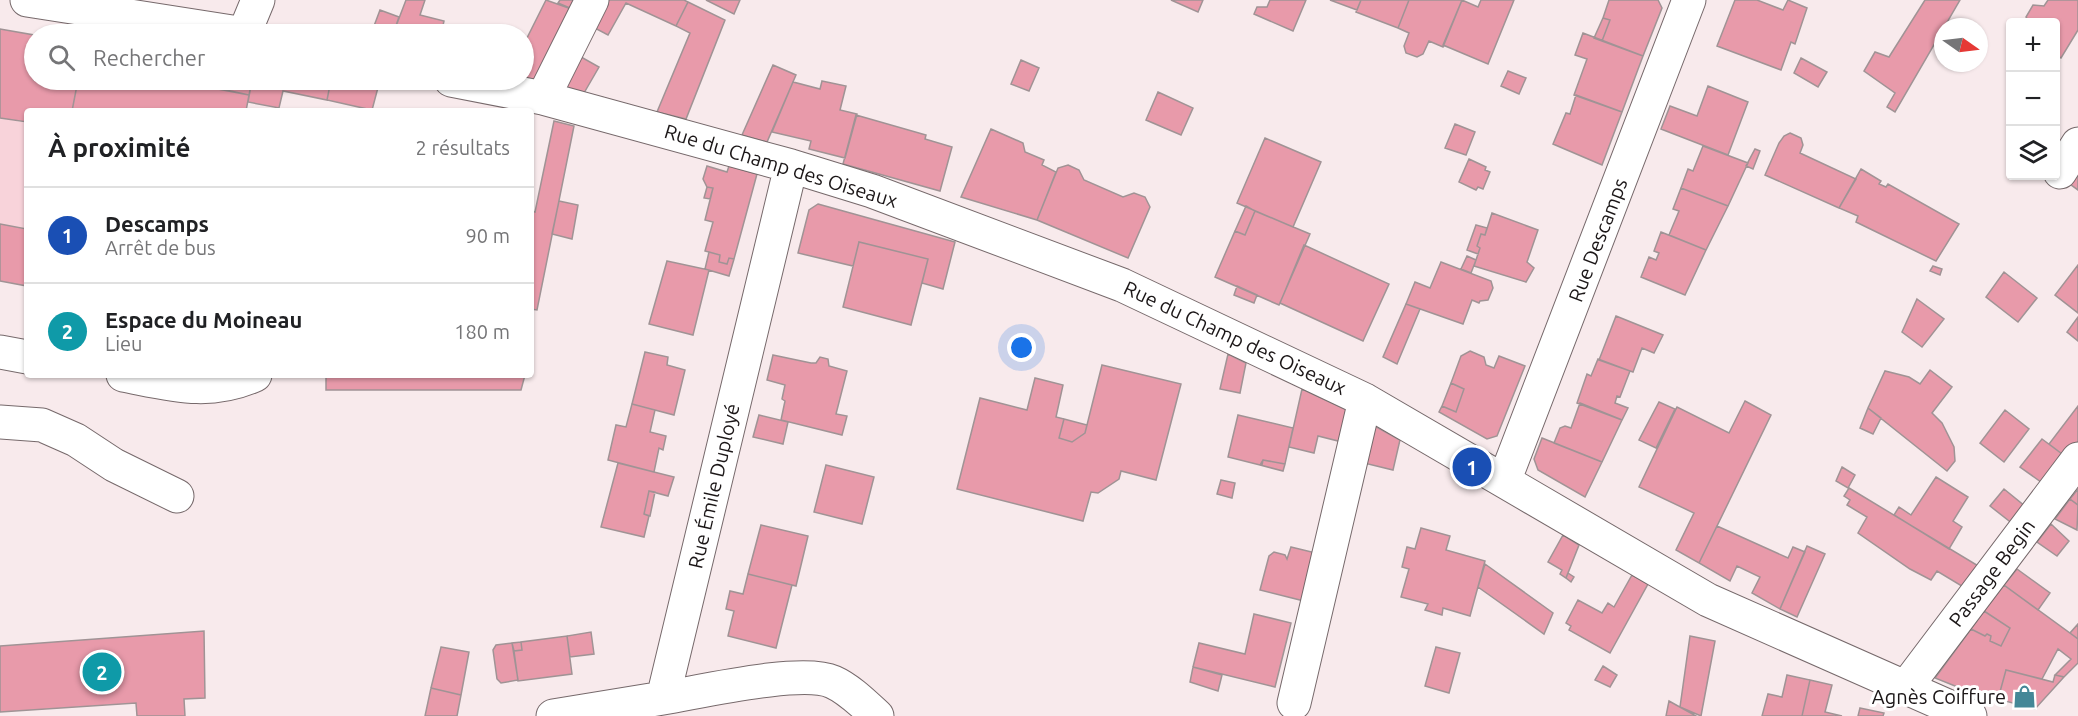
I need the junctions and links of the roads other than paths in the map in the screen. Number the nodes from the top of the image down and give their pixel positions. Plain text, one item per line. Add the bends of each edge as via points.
1 (27, 0) edge
2 (258, 0) edge
3 (592, 0) edge
4 (1689, 0) edge
5 (181, 24) edge
6 (249, 24) edge
7 (502, 90) edge
8 (543, 98) junction
9 (2078, 144) edge
10 (791, 166) junction
11 (2060, 172) dead end
12 (0, 352) edge
13 (24, 356) edge
14 (139, 378) edge
15 (249, 378) edge
16 (1365, 400) junction
17 (0, 422) edge
18 (2078, 459) edge
19 (1505, 479) junction
20 (177, 496) dead end
21 (1906, 687) junction
22 (663, 698) junction
23 (1294, 703) dead end
24 (553, 716) edge
25 (877, 716) edge
26 (1970, 716) edge

1 - 5 street
2 - 6 street
3 - 8 street
4 - 19 street, Rue Descamps
7 - 8 street, Rue du Champ des Oiseaux
8 - 10 street, Rue du Champ des Oiseaux
9 - 11 street
10 - 16 street, Rue du Champ des Oiseaux via 872,191 1122,285
10 - 22 street, Rue Émile Duployé
12 - 13 street
14 - 15 street via 196,389 236,384
16 - 19 street, Rue du Champ des Oiseaux
16 - 23 street
17 - 20 street via 42,425
18 - 21 street, Passage Begin
19 - 21 street, Rue du Champ des Oiseaux via 1708,600
21 - 26 street, Rue du Champ des Oiseaux
22 - 24 street
22 - 25 street via 747,682 813,678 833,682

